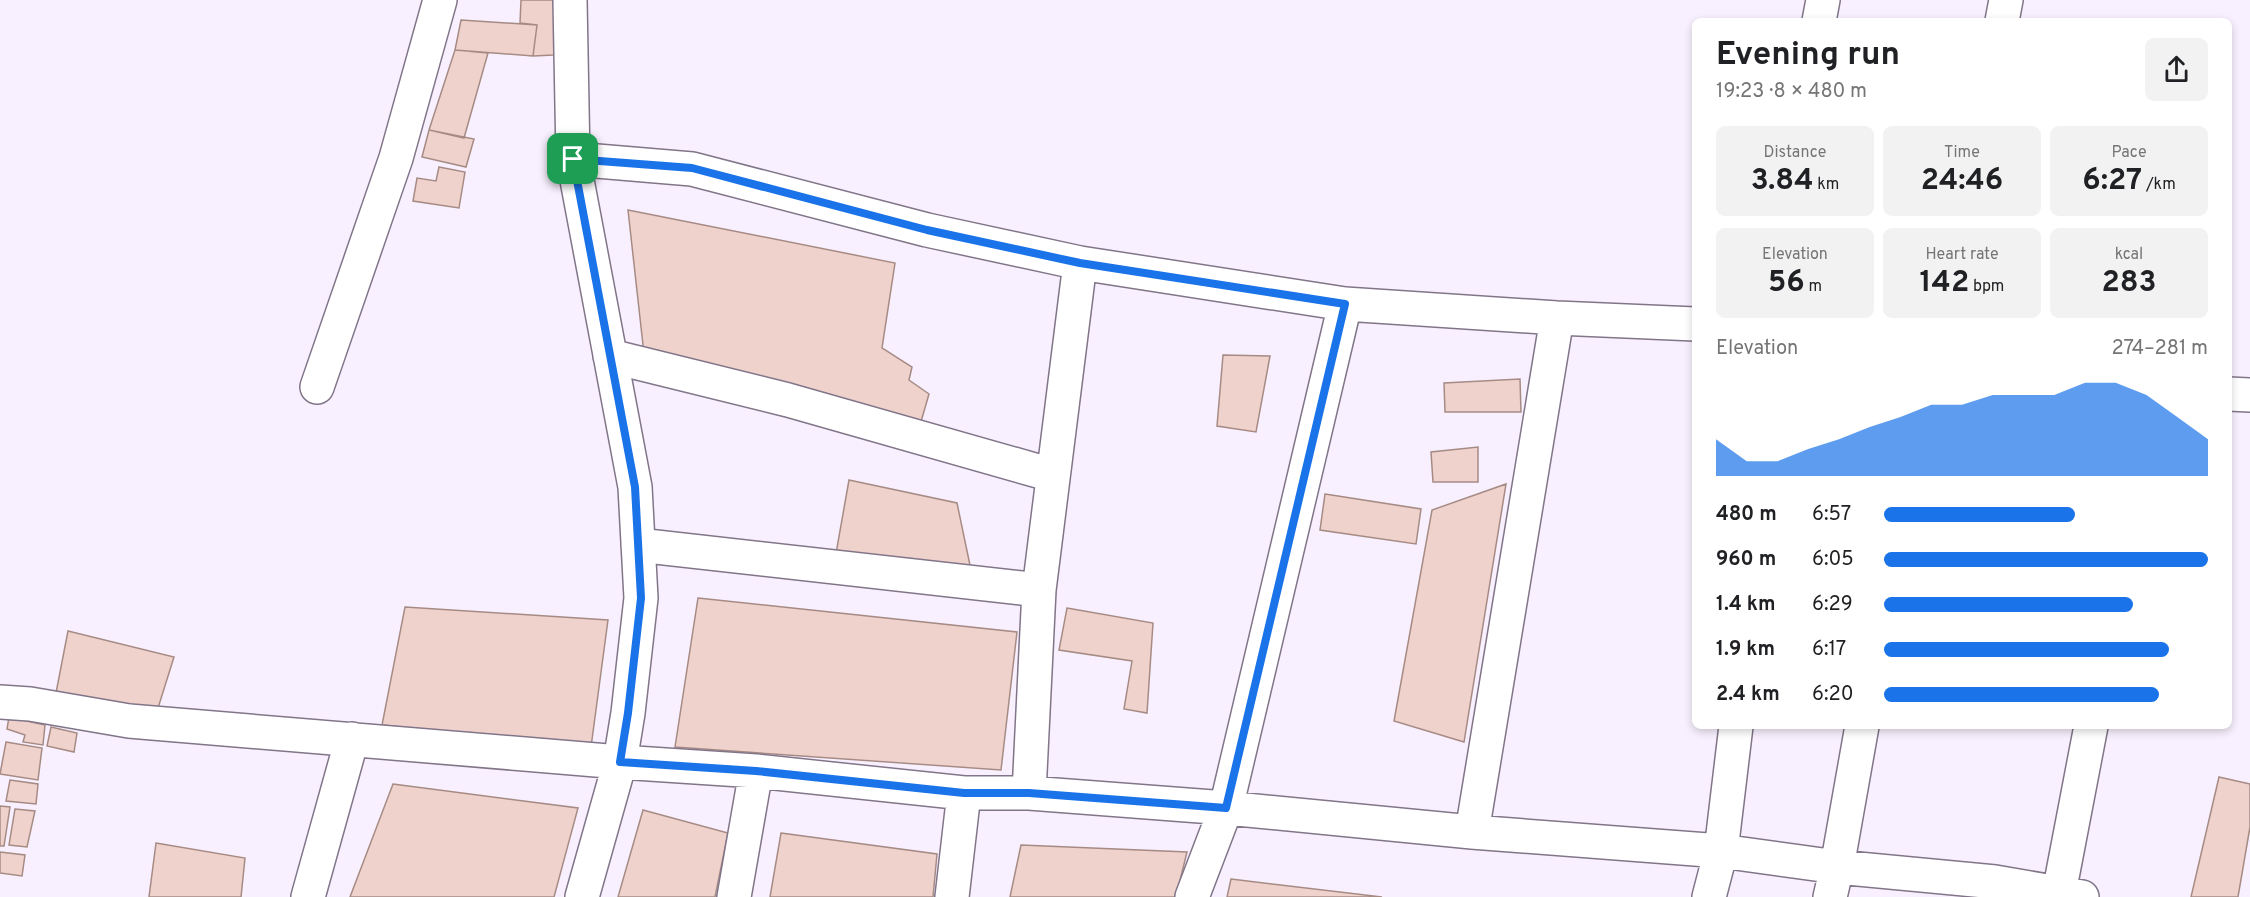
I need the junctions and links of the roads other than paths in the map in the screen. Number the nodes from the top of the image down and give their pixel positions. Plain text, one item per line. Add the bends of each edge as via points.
1 (440, 0) edge
2 (570, 0) edge
3 (1822, 0) edge
4 (2006, 0) edge
5 (1819, 18) edge
6 (2003, 18) edge
7 (573, 159) junction
8 (1080, 263) junction
9 (1345, 304) junction
10 (1557, 318) junction
11 (1692, 324) edge
12 (610, 356) junction
13 (317, 387) dead end
14 (2232, 394) edge
15 (2250, 395) edge
16 (1052, 475) junction
17 (638, 545) junction
18 (1039, 590) junction
19 (0, 702) edge
20 (1736, 729) edge
21 (1861, 729) edge
22 (2091, 729) edge
23 (352, 739) junction
24 (620, 762) junction
25 (756, 771) junction
26 (964, 793) junction
27 (1029, 793) junction
28 (1226, 808) junction
29 (1472, 832) junction
30 (1721, 851) junction
31 (1834, 882) edge
32 (2070, 895) edge
33 (308, 897) edge
34 (582, 897) edge
35 (734, 897) edge
36 (952, 897) edge
37 (1192, 897) edge
38 (1709, 897) edge

1 - 13 street via 396,158
2 - 7 street
3 - 5 street
4 - 6 street
7 - 8 street via 692,168 927,230
7 - 12 street
8 - 9 street
8 - 16 street
9 - 10 street
9 - 28 street
10 - 11 street
10 - 29 street
12 - 16 street via 788,400
12 - 17 street via 635,487
14 - 15 street
16 - 18 street
17 - 18 street
17 - 24 street via 641,598
18 - 27 street
19 - 23 street via 129,721
20 - 30 street
21 - 31 street
22 - 32 street
23 - 24 street
23 - 33 street
24 - 25 street
24 - 34 street
25 - 26 street
25 - 35 street
26 - 27 street
26 - 36 street
27 - 28 street
28 - 29 street
28 - 37 street
29 - 30 street
30 - 31 street
30 - 38 street
31 - 32 street via 1995,882

